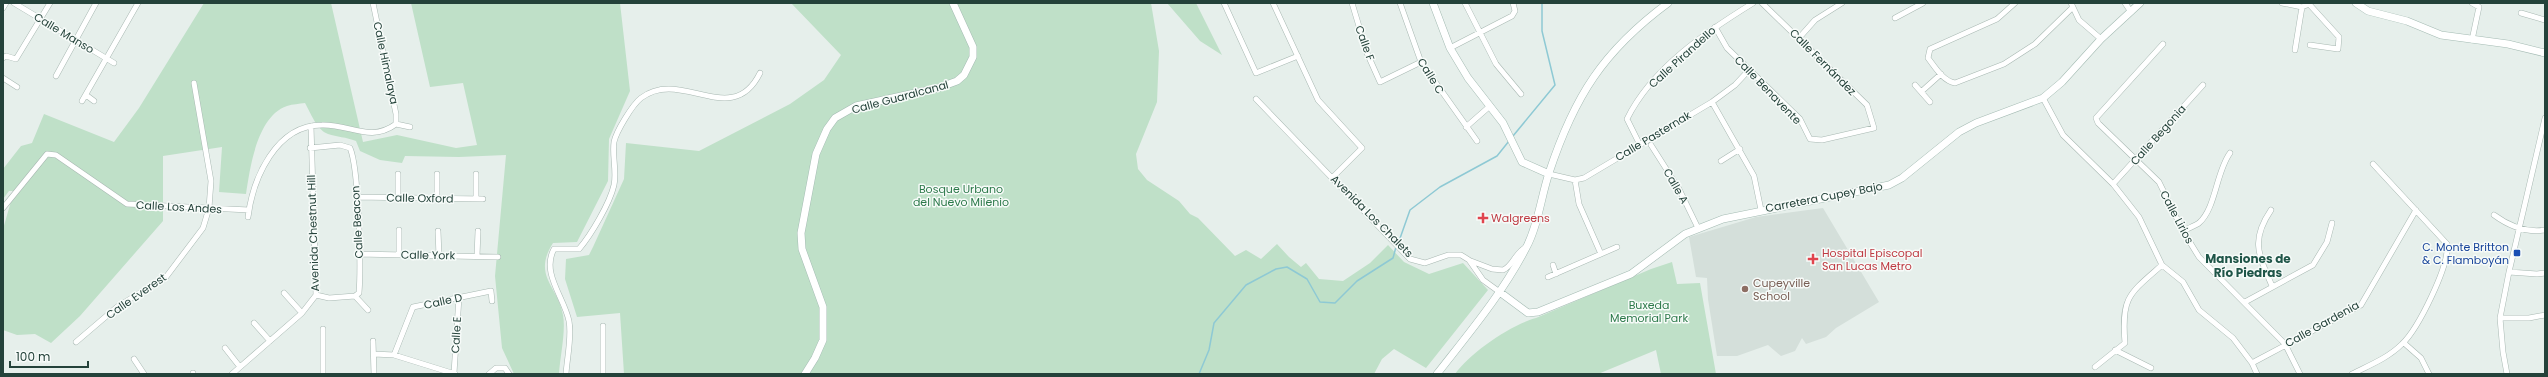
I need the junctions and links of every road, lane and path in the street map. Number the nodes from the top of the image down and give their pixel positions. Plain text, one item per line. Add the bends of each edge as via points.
1 (6, 3) edge
2 (14, 3) edge
3 (50, 3) edge
4 (96, 3) edge
5 (138, 3) edge
6 (373, 3) edge
7 (953, 3) edge
8 (958, 3) edge
9 (1224, 3) edge
10 (1274, 3) edge
11 (1352, 3) edge
12 (1400, 3) edge
13 (1433, 3) edge
14 (1465, 3) edge
15 (1513, 3) edge
16 (1668, 3) edge
17 (1753, 3) edge
18 (1762, 3) edge
19 (1842, 3) edge
20 (1923, 3) edge
21 (2015, 3) edge
22 (2125, 3) edge
23 (2140, 3) edge
24 (2282, 3) edge
25 (2356, 3) edge
26 (2472, 3) edge
27 (2072, 5) edge
28 (2302, 7) junction
29 (3, 8) edge
30 (956, 11) junction
31 (2131, 12) junction
32 (2521, 13) dead end
33 (1896, 18) dead end
34 (41, 20) junction
35 (2545, 20) edge
36 (1715, 27) junction
37 (1479, 34) junction
38 (1799, 38) junction
39 (75, 39) junction
40 (2101, 39) junction
41 (2472, 40) junction
42 (2163, 44) dead end
43 (2310, 45) dead end
44 (1450, 48) junction
45 (2295, 50) dead end
46 (2545, 53) edge
47 (1298, 56) junction
48 (3, 58) edge
49 (107, 59) junction
50 (1421, 62) junction
51 (114, 63) dead end
52 (1748, 70) junction
53 (760, 73) dead end
54 (1941, 74) junction
55 (56, 76) dead end
56 (3, 78) edge
57 (194, 83) dead end
58 (14, 85) dead end
59 (1915, 85) dead end
60 (2204, 85) dead end
61 (1922, 91) junction
62 (1521, 94) dead end
63 (86, 95) junction
64 (2043, 98) junction
65 (1256, 99) dead end
66 (94, 100) dead end
67 (82, 101) dead end
68 (1712, 102) junction
69 (1930, 102) dead end
70 (1490, 106) junction
71 (2545, 118) edge
72 (396, 124) junction
73 (311, 126) junction
74 (410, 127) dead end
75 (1466, 127) junction
76 (1874, 128) joint
77 (2543, 138) edge
78 (1477, 141) dead end
79 (1640, 145) junction
80 (1651, 145) dead end
81 (310, 148) junction
82 (1740, 149) junction
83 (2230, 153) dead end
84 (2136, 159) junction
85 (1721, 161) dead end
86 (2373, 164) dead end
87 (398, 174) dead end
88 (437, 174) dead end
89 (476, 174) dead end
90 (1549, 174) junction
91 (1333, 177) junction
92 (1575, 180) junction
93 (2113, 184) junction
94 (356, 197) junction
95 (398, 198) junction
96 (437, 198) junction
97 (476, 199) junction
98 (483, 199) dead end
99 (3, 208) edge
100 (209, 208) junction
101 (249, 210) junction
102 (1760, 210) junction
103 (2271, 210) dead end
104 (2416, 210) junction
105 (2494, 215) dead end
106 (248, 218) dead end
107 (2332, 223) dead end
108 (1698, 228) junction
109 (2519, 228) junction
110 (399, 230) dead end
111 (2545, 230) edge
112 (438, 231) dead end
113 (478, 231) dead end
114 (2183, 231) junction
115 (1527, 247) junction
116 (1618, 247) dead end
117 (358, 254) junction
118 (1601, 254) junction
119 (399, 255) junction
120 (439, 256) junction
121 (477, 256) junction
122 (498, 257) dead end
123 (1469, 260) junction
124 (2162, 265) junction
125 (1553, 266) dead end
126 (2509, 272) junction
127 (2545, 273) edge
128 (1556, 274) junction
129 (1548, 277) dead end
130 (2272, 286) junction
131 (284, 292) dead end
132 (1501, 293) junction
133 (316, 295) junction
134 (355, 296) junction
135 (458, 297) junction
136 (492, 301) dead end
137 (2244, 302) junction
138 (368, 310) dead end
139 (302, 313) junction
140 (2545, 315) edge
141 (2500, 318) junction
142 (254, 323) dead end
143 (603, 326) dead end
144 (323, 328) dead end
145 (596, 332) dead end
146 (603, 332) junction
147 (270, 341) junction
148 (373, 341) dead end
149 (76, 342) dead end
150 (2404, 343) junction
151 (2285, 344) junction
152 (225, 348) dead end
153 (2115, 350) junction
154 (374, 354) junction
155 (394, 355) junction
156 (134, 359) dead end
157 (2252, 363) junction
158 (240, 367) junction
159 (2095, 367) dead end
160 (2151, 368) dead end
161 (144, 374) edge
162 (232, 374) edge
163 (322, 374) edge
164 (374, 374) edge
165 (455, 374) edge
166 (488, 374) edge
167 (509, 374) edge
168 (566, 374) edge
169 (603, 374) edge
170 (805, 374) edge
171 (1437, 374) edge
172 (2257, 374) edge
173 (2300, 374) edge
174 (2352, 374) edge
175 (2429, 374) edge
176 (2507, 374) edge

1 - 29 street
2 - 34 street, Calle Manso
3 - 34 street
4 - 39 street
5 - 49 street
6 - 72 street, Calle Himalaya
7 - 30 street, Calle Guaralcanal
8 - 30 street
9 - 47 street via 1256,73
10 - 47 street
11 - 50 street, Calle F via 1367,53 1380,82
12 - 50 street, Calle C
13 - 44 street
14 - 37 street
15 - 37 street via 1515,11 1512,16
16 - 90 street via 1641,23 1614,51 1578,99 1563,131
17 - 36 street, Calle Pirandello
18 - 38 street, Calle Fernández
19 - 38 street via 1816,20
20 - 33 street
21 - 54 street via 1997,19 1930,48 1928,58
22 - 31 street
23 - 31 street, Carretera Cupey Bajo
24 - 28 street
25 - 41 street via 2368,11 2406,21 2437,33
26 - 41 street via 2479,6
27 - 40 street via 2079,20
27 - 54 street via 2035,44 2004,64 1955,83 1950,83
28 - 43 street via 2309,4 2339,37 2338,49
28 - 45 street
30 - 170 street, Calle Guaralcanal via 973,47 973,57 964,75 957,81 938,88 856,106 835,118 816,154 801,233 802,249 823,307 823,340
31 - 40 street, Carretera Cupey Bajo
32 - 35 street
34 - 39 street, Calle Manso
34 - 48 street via 16,59 6,56
36 - 52 street, Calle Benavente via 1727,48
36 - 79 street, Calle Pirandello via 1660,74 1636,100 1627,119
37 - 44 street
37 - 62 street via 1496,64
38 - 76 street, Calle Fernández via 1867,106
39 - 49 street, Calle Manso
39 - 55 street
40 - 64 street, Carretera Cupey Bajo via 2062,82
41 - 46 street via 2508,44
42 - 84 street, Calle Lirios via 2096,118 2098,123
44 - 70 street via 1468,78
47 - 91 street via 1318,100 1362,148
49 - 51 street, Calle Manso
49 - 63 street
50 - 75 street, Calle C
52 - 68 street, Calle Pasternak via 1735,85
52 - 76 street, Calle Benavente via 1800,119 1810,139 1822,140
53 - 168 street via 748,90 729,99 678,89 656,90 640,99 627,117 614,142 614,185 591,234 579,249 554,249 549,259 552,277 569,322
54 - 61 street
56 - 58 street
57 - 100 street, Calle Everest via 211,181
59 - 61 street
60 - 84 street, Calle Begonia
61 - 69 street
63 - 66 street
63 - 67 street
64 - 93 street via 2063,135
64 - 102 street, Carretera Cupey Bajo via 1959,132 1902,178 1889,185
65 - 91 street, Avenida Los Chalets
68 - 79 street, Calle Pasternak
68 - 82 street
70 - 75 street
70 - 90 street via 1504,123 1522,162
71 - 77 street
72 - 73 street via 389,129 371,134 323,124
72 - 74 street
73 - 81 street, Avenida Chestnut Hill
73 - 101 street via 290,135 272,151 263,168
75 - 78 street, Calle C
77 - 109 street
79 - 92 street, Calle Pasternak via 1584,178
80 - 108 street, Calle A
81 - 94 street, Calle Beacon via 350,148 353,156
81 - 133 street, Avenida Chestnut Hill
82 - 85 street
82 - 102 street via 1754,176
83 - 114 street via 2224,162 2206,215 2199,224
84 - 93 street, Calle Begonia
84 - 114 street, Calle Lirios via 2159,182
86 - 104 street
87 - 95 street
88 - 96 street
89 - 97 street
90 - 92 street
90 - 115 street
91 - 123 street, Avenida Los Chalets via 1410,258 1425,263 1448,255 1461,256
92 - 118 street via 1580,204
93 - 124 street via 2139,217
94 - 95 street, Calle Oxford
94 - 117 street, Calle Beacon
95 - 96 street, Calle Oxford
96 - 97 street, Calle Oxford
97 - 98 street, Calle Oxford
99 - 100 street, Calle Los Andes via 47,154 56,155 127,204
100 - 101 street, Calle Los Andes
100 - 149 street, Calle Everest via 202,228 166,277 117,307
101 - 106 street
102 - 108 street, Carretera Cupey Bajo
103 - 130 street via 2263,221 2257,249
104 - 150 street via 2447,244 2448,253 2437,286
104 - 151 street, Calle Gardenia via 2361,305
105 - 109 street via 2508,225
107 - 130 street via 2327,242 2313,265
108 - 132 street, Carretera Cupey Bajo via 1685,234 1631,274 1538,312 1528,313
109 - 111 street
109 - 126 street
110 - 119 street
112 - 120 street
113 - 121 street
114 - 137 street, Calle Lirios via 2200,257
115 - 123 street, Avenida Los Chalets via 1516,253 1511,264 1503,270 1483,267
115 - 132 street
116 - 118 street
117 - 119 street, Calle York
117 - 134 street, Calle Beacon via 360,286 359,293
118 - 128 street
119 - 120 street, Calle York
120 - 121 street, Calle York
121 - 122 street, Calle York
123 - 132 street via 1483,280
124 - 153 street via 2139,285 2125,304 2122,317 2124,343
124 - 157 street via 2183,282 2199,310 2233,338
125 - 128 street
126 - 127 street
126 - 141 street
128 - 129 street
130 - 137 street
131 - 139 street
132 - 171 street
133 - 134 street via 329,298
133 - 139 street, Avenida Chestnut Hill
134 - 138 street
135 - 136 street, Calle D via 491,291
135 - 155 street, Calle D via 413,307
135 - 165 street, Calle E
137 - 151 street, Calle Lirios
139 - 147 street, Avenida Chestnut Hill
140 - 141 street
141 - 176 street
142 - 147 street
143 - 146 street
144 - 163 street
145 - 146 street
146 - 169 street
147 - 158 street, Avenida Chestnut Hill
148 - 154 street
150 - 174 street via 2385,359
150 - 175 street via 2420,358
151 - 157 street, Calle Gardenia
151 - 173 street, Calle Lirios
152 - 158 street
153 - 159 street
153 - 160 street
154 - 155 street
154 - 164 street
155 - 165 street
156 - 161 street
157 - 172 street
158 - 162 street, Avenida Chestnut Hill
166 - 167 street via 496,368 505,368

